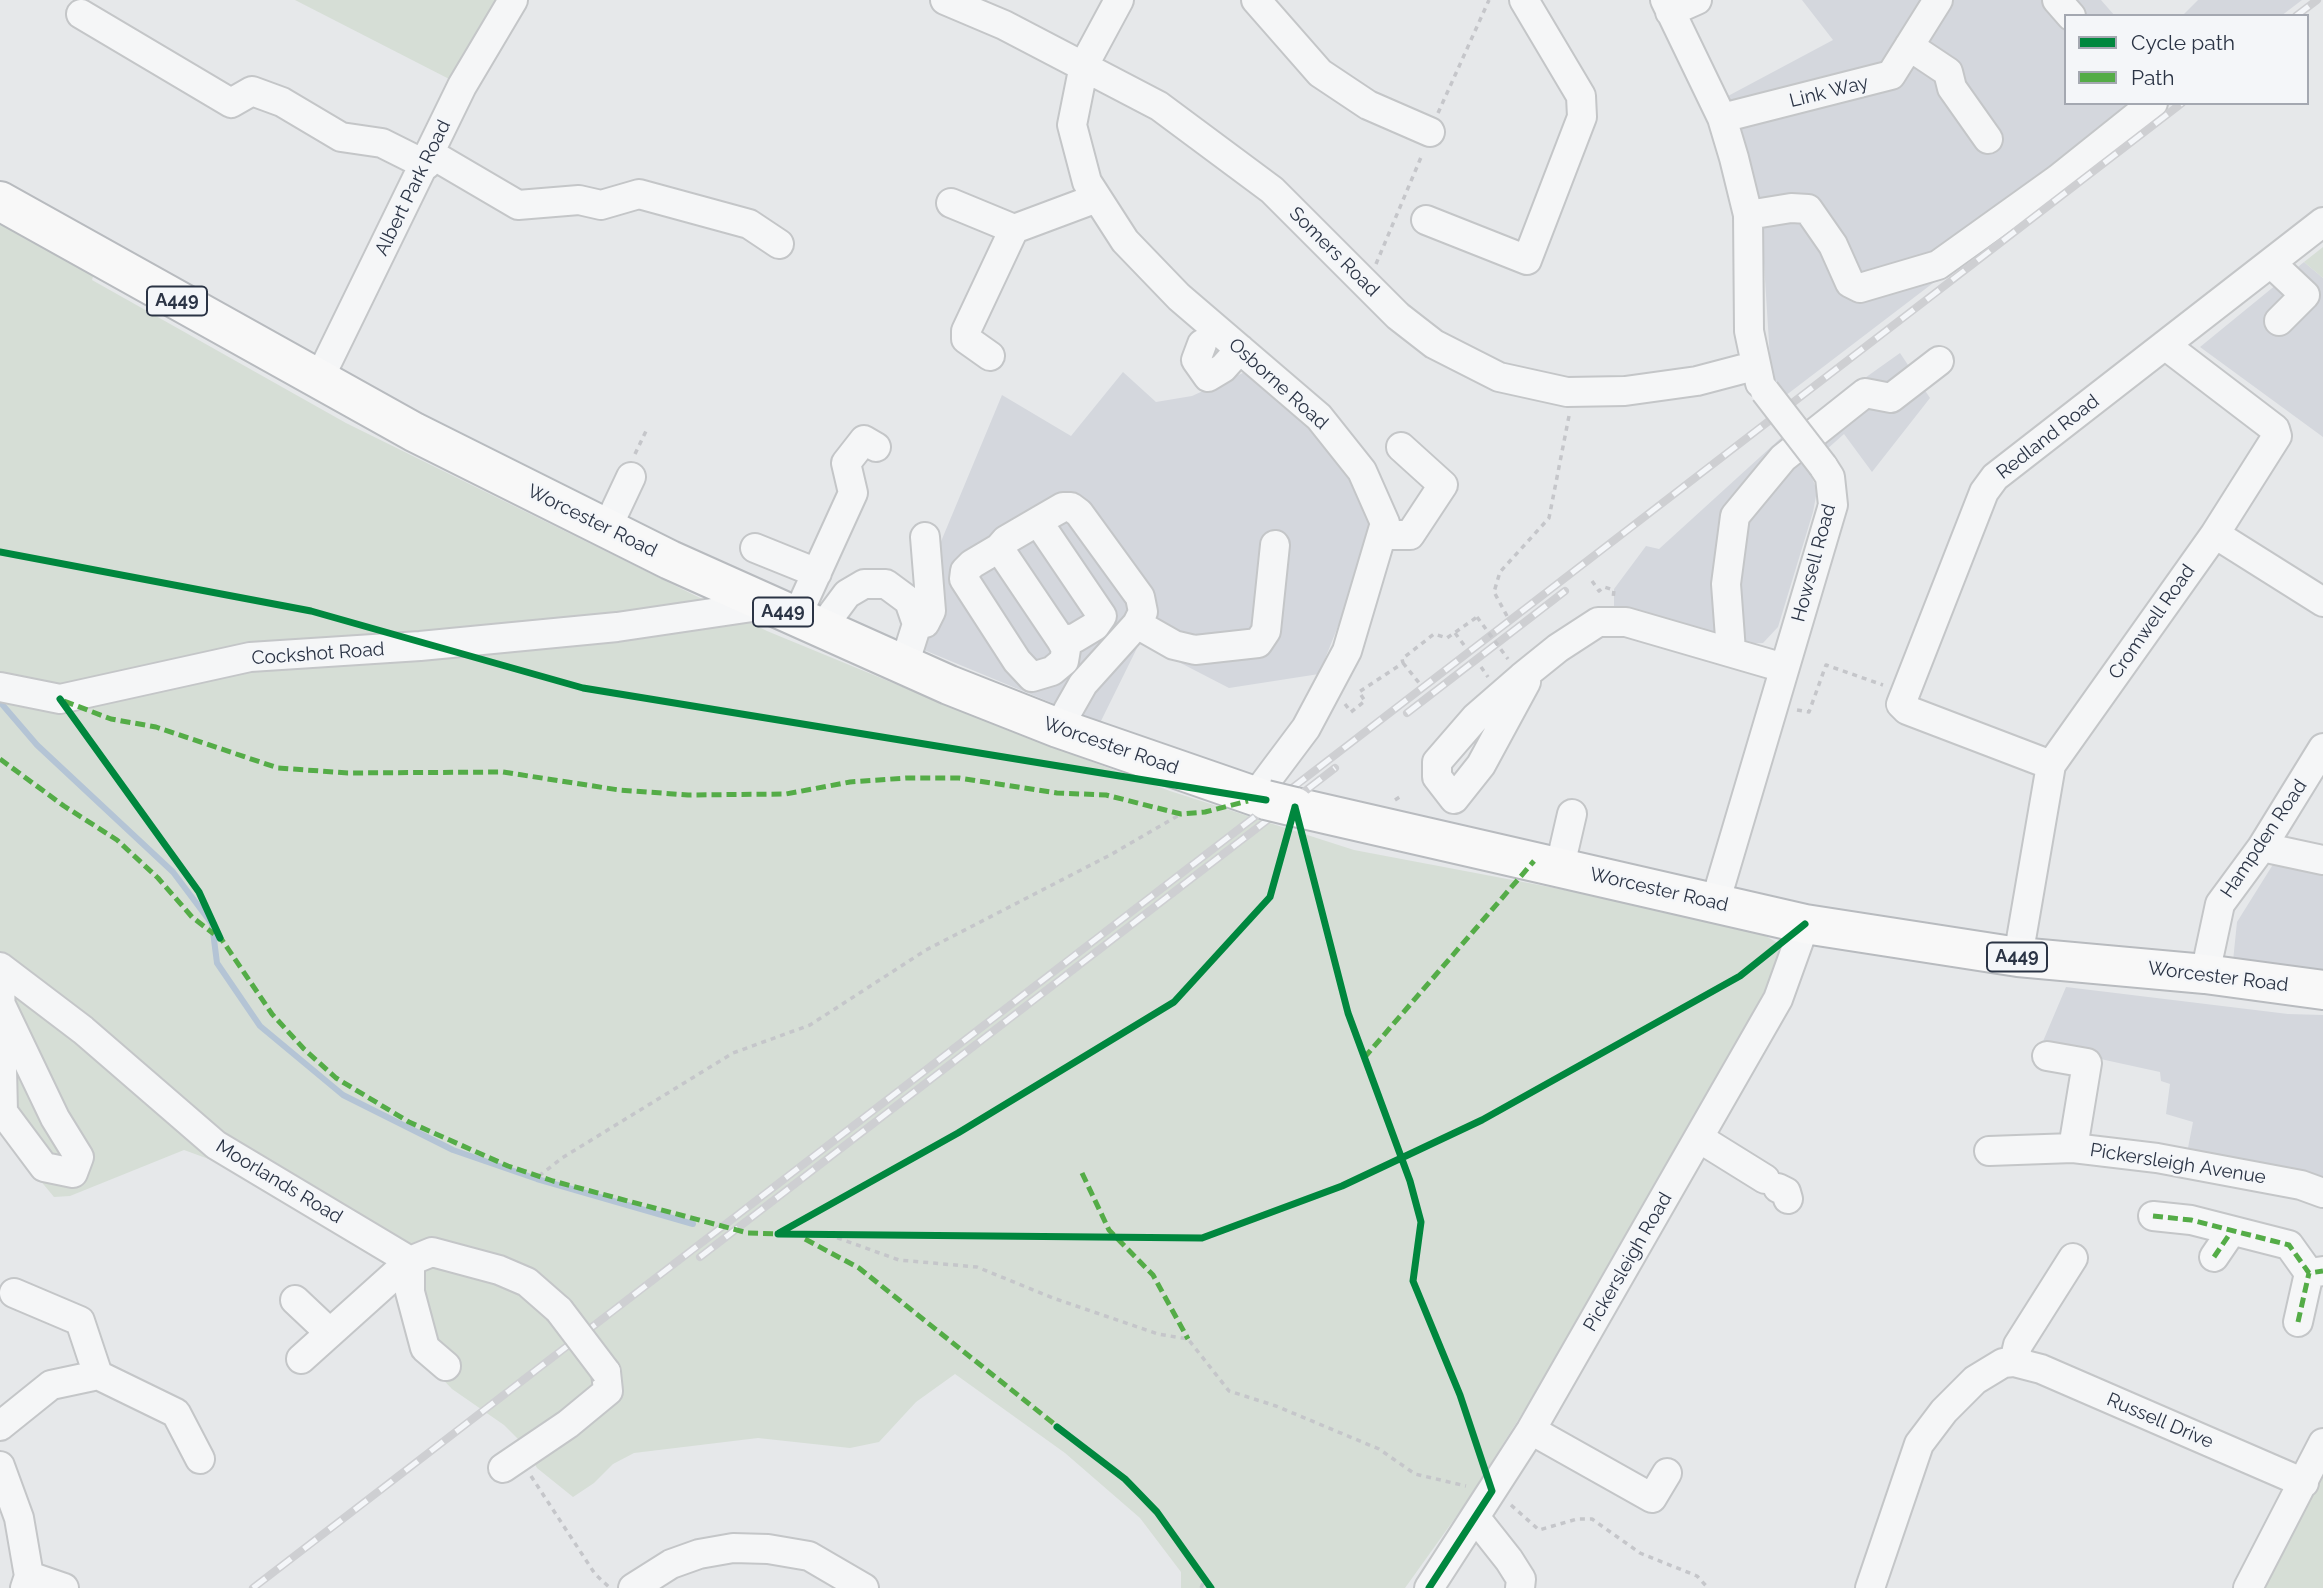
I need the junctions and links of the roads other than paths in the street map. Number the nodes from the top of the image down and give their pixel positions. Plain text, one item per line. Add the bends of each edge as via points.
1 (513, 0) edge
2 (945, 0) edge
3 (1119, 0) edge
4 (1256, 0) edge
5 (1524, 0) edge
6 (1697, 0) edge
7 (1938, 0) edge
8 (2057, 0) edge
9 (1667, 6) edge
10 (81, 14) dead end
11 (2069, 14) edge
12 (1909, 46) junction
13 (1084, 65) junction
14 (2150, 105) edge
15 (1722, 118) junction
16 (1429, 131) road end
17 (1988, 139) dead end
18 (428, 160) junction
19 (1097, 198) junction
20 (0, 201) edge
21 (951, 203) dead end
22 (1748, 215) junction
23 (1426, 220) dead end
24 (2323, 222) edge
25 (18, 223) edge
26 (1014, 229) junction
27 (779, 244) dead end
28 (2270, 263) junction
29 (2279, 321) dead end
30 (1202, 344) dead end
31 (2165, 345) junction
32 (1240, 348) junction
33 (990, 356) dead end
34 (1938, 362) dead end
35 (319, 379) junction
36 (1760, 379) junction
37 (876, 447) dead end
38 (1401, 447) dead end
39 (631, 477) dead end
40 (1042, 519) junction
41 (607, 528) junction
42 (2215, 534) junction
43 (1383, 535) junction
44 (926, 537) dead end
45 (1275, 545) dead end
46 (755, 548) dead end
47 (999, 548) junction
48 (817, 573) junction
49 (2323, 602) edge
50 (794, 617) junction
51 (917, 624) junction
52 (1138, 624) junction
53 (1061, 640) junction
54 (1731, 651) junction
55 (904, 665) junction
56 (1515, 668) road end
57 (1784, 668) junction
58 (0, 687) edge
59 (1058, 728) junction
60 (2323, 748) edge
61 (2051, 765) junction
62 (1272, 801) junction
63 (1573, 814) dead end
64 (2262, 846) junction
65 (2323, 860) edge
66 (1560, 866) junction
67 (1715, 904) junction
68 (1805, 924) junction
69 (2018, 957) junction
70 (0, 967) edge
71 (2205, 974) junction
72 (2323, 990) edge
73 (1, 993) edge
74 (2047, 1056) dead end
75 (1699, 1138) junction
76 (2073, 1148) junction
77 (1989, 1151) dead end
78 (1777, 1189) dead end
79 (2323, 1193) edge
80 (2153, 1216) dead end
81 (2231, 1232) junction
82 (2214, 1257) dead end
83 (2073, 1258) dead end
84 (410, 1261) junction
85 (2316, 1272) edge
86 (14, 1293) dead end
87 (295, 1300) dead end
88 (2298, 1322) dead end
89 (330, 1333) junction
90 (301, 1359) dead end
91 (2014, 1362) junction
92 (446, 1366) dead end
93 (98, 1375) junction
94 (0, 1426) edge
95 (1531, 1430) junction
96 (2323, 1443) edge
97 (200, 1459) dead end
98 (0, 1466) edge
99 (515, 1469) road end
100 (1667, 1472) dead end
101 (2304, 1483) junction
102 (1475, 1517) junction
103 (27, 1582) edge
104 (64, 1588) edge
105 (633, 1588) edge
106 (864, 1588) edge
107 (1429, 1588) edge
108 (1520, 1588) edge
109 (1870, 1588) edge
110 (2248, 1588) edge

1 - 18 street, Albert Park Road via 462,86
2 - 13 street, Somers Road
3 - 13 street, Osborne Road
4 - 16 street via 1320,73 1368,105
5 - 23 street via 1581,96 1582,117 1527,260
6 - 9 street
7 - 12 street, Link Way
8 - 11 street
9 - 15 street, Howsell Road
10 - 18 street via 231,103 251,91 282,102 341,137 382,143
12 - 15 street, Link Way via 1891,75
12 - 17 street via 1948,72 1952,88
13 - 19 street, Osborne Road via 1072,125 1087,183
13 - 36 street, Somers Road via 1159,106 1272,190 1398,316 1434,344 1499,377 1567,392 1625,391 1688,375
14 - 22 street via 1938,265 1860,288 1850,283 1833,245 1808,209
15 - 22 street, Howsell Road
18 - 27 street via 518,205 561,200 601,205 639,194 749,223
18 - 35 street, Albert Park Road
19 - 26 street
19 - 32 street, Osborne Road via 1134,250 1179,297
20 - 25 highway, Worcester Road / A449
21 - 26 street
22 - 36 street, Howsell Road via 1749,331
24 - 28 street, Redland Road
25 - 35 highway, Worcester Road / A449
26 - 33 street via 967,331 966,339
28 - 29 street via 2305,295
28 - 31 street, Redland Road
30 - 32 street via 1196,360 1208,377
31 - 42 street, Cromwell Road via 2277,433
31 - 61 street, Redland Road via 1988,485 1895,703
32 - 43 street, Osborne Road via 1319,417 1362,471 1385,523
34 - 54 street via 1891,398 1865,393 1783,458 1735,516 1726,584
35 - 41 highway, Worcester Road / A449
36 - 57 street, Howsell Road, bridge via 1830,477 1833,505
37 - 48 street via 864,440 846,463 853,493
38 - 43 street via 1443,485 1410,534
39 - 41 street
40 - 47 street
40 - 52 street via 1063,508 1079,513 1140,597 1143,612
40 - 53 street via 1041,527 1102,616 1095,626
41 - 50 highway, Worcester Road / A449
42 - 49 street
42 - 61 street, Cromwell Road
43 - 62 street, Osborne Road via 1347,651
44 - 51 street via 931,611 925,623
45 - 52 street via 1266,631 1258,643 1195,650 1174,645
46 - 48 street
47 - 53 street
47 - 53 street via 972,564 964,579 1017,661 1032,677 1052,671 1064,661 1066,649
48 - 50 street
50 - 51 street via 864,584 886,584 909,601
50 - 55 highway, Worcester Road / A449
50 - 58 street, Cockshot Road via 617,627 536,641 422,652 250,657 60,699
51 - 55 street
52 - 59 street via 1083,684
54 - 56 street via 1626,622 1598,622
54 - 57 street
55 - 59 highway, Worcester Road / A449
57 - 67 street, Howsell Road
59 - 62 highway, Worcester Road / A449
60 - 64 street, Hampden Road
61 - 69 street, Cromwell Road
62 - 66 highway, Worcester Road / A449
63 - 66 street
64 - 65 street
64 - 71 street, Hampden Road via 2220,904
66 - 67 highway, Worcester Road / A449
67 - 68 highway, Worcester Road / A449
68 - 69 highway, Worcester Road / A449
68 - 75 street, Pickersleigh Road via 1779,999
69 - 71 highway, Worcester Road / A449
70 - 84 street, Moorlands Road via 83,1030 216,1145
71 - 72 highway, Worcester Road / A449
73 - 73 street via 3,1112 44,1167 73,1173 79,1157 55,1118
74 - 76 street via 2087,1063
75 - 78 street
75 - 95 street, Pickersleigh Road
76 - 77 street, Pickersleigh Avenue
76 - 79 street, Pickersleigh Avenue via 2214,1167
80 - 81 street via 2191,1220
81 - 82 street
81 - 85 street via 2289,1245
83 - 91 street via 2018,1345
84 - 89 street
84 - 92 street via 410,1292 425,1348
84 - 99 street, bridge via 432,1252 527,1282 559,1310 606,1372 608,1391
85 - 88 street
86 - 93 street via 80,1321
87 - 89 street
89 - 90 street
91 - 101 street, Russell Drive via 2041,1369
91 - 109 street via 2003,1363 1975,1380 1919,1444
93 - 94 street via 51,1385
93 - 97 street via 176,1413
95 - 100 street via 1652,1498
95 - 102 street, Pickersleigh Road
96 - 101 street
98 - 103 street via 19,1518
101 - 110 street
102 - 107 street, Pickersleigh Road
102 - 108 street via 1509,1560 1521,1579
103 - 104 street
105 - 106 street via 670,1564 733,1548 809,1556

